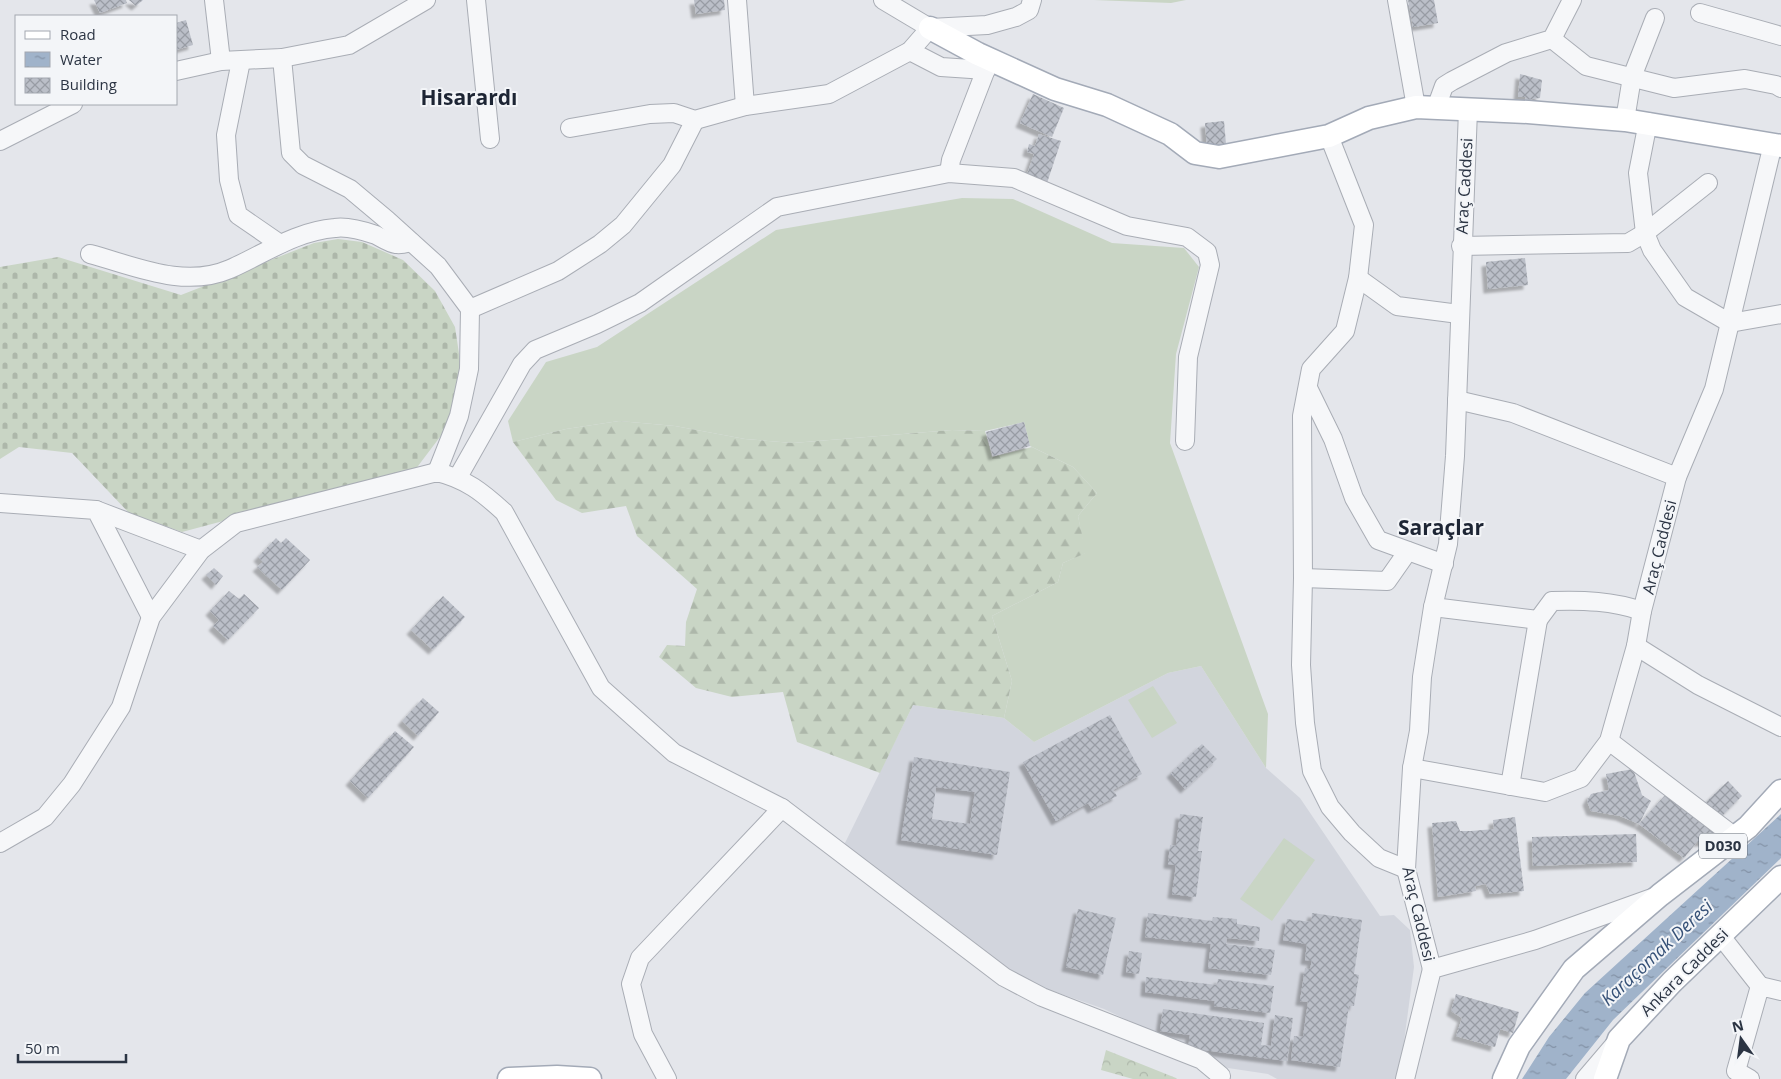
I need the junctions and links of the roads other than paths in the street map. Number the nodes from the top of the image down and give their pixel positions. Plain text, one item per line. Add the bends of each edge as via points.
1 (214, 0) edge
2 (426, 0) edge
3 (476, 0) edge
4 (737, 0) edge
5 (883, 0) edge
6 (1032, 0) edge
7 (1397, 0) edge
8 (1572, 0) edge
9 (1700, 13) dead end
10 (1655, 18) dead end
11 (930, 28) junction
12 (1781, 36) edge
13 (1552, 39) junction
14 (910, 51) junction
15 (282, 58) junction
16 (221, 61) junction
17 (241, 61) junction
18 (988, 65) junction
19 (178, 71) edge
20 (1632, 77) junction
21 (1781, 88) edge
22 (71, 105) edge
23 (745, 106) junction
24 (1426, 107) junction
25 (1468, 110) junction
26 (695, 120) junction
27 (1625, 120) junction
28 (1648, 122) junction
29 (570, 128) dead end
30 (1329, 136) junction
31 (490, 140) dead end
32 (0, 141) edge
33 (1777, 145) edge
34 (949, 173) junction
35 (1708, 183) dead end
36 (1645, 233) junction
37 (411, 242) junction
38 (280, 244) junction
39 (1461, 246) junction
40 (90, 254) dead end
41 (1358, 278) junction
42 (470, 308) junction
43 (1459, 314) junction
44 (1781, 314) edge
45 (1730, 323) junction
46 (1308, 388) junction
47 (1457, 400) junction
48 (1185, 441) dead end
49 (437, 472) junction
50 (458, 477) junction
51 (1677, 477) junction
52 (0, 503) edge
53 (96, 510) junction
54 (201, 550) junction
55 (1408, 551) junction
56 (1444, 564) junction
57 (1303, 578) junction
58 (1433, 607) junction
59 (1642, 611) junction
60 (150, 617) junction
61 (1538, 620) junction
62 (1636, 646) junction
63 (1781, 727) edge
64 (1609, 741) junction
65 (1412, 768) junction
66 (1510, 786) junction
67 (1781, 791) edge
68 (782, 808) junction
69 (1734, 838) junction
70 (0, 843) edge
71 (1406, 869) junction
72 (1781, 877) edge
73 (1660, 895) junction
74 (1720, 936) junction
75 (1432, 969) junction
76 (1760, 986) junction
77 (1781, 991) edge
78 (1619, 1039) junction
79 (1740, 1076) edge
80 (1224, 1078) edge
81 (509, 1079) edge
82 (590, 1079) edge
83 (667, 1079) edge
84 (1405, 1079) edge
85 (1504, 1079) edge
86 (1585, 1079) edge
87 (1605, 1079) edge

1 - 16 street
2 - 15 street via 349,45
3 - 31 street
4 - 23 street
5 - 11 street
6 - 11 street via 1029,10 1006,20 987,25
7 - 24 street
8 - 13 street
9 - 12 street
10 - 20 street
11 - 14 street
11 - 18 main road
13 - 20 street via 1586,66
13 - 24 street via 1506,53 1452,81
14 - 18 street via 941,67
14 - 23 street via 830,94
15 - 17 street
15 - 37 street via 291,152 303,164 350,189
16 - 17 street
16 - 19 street
17 - 38 street via 226,135 229,180 238,215
18 - 30 main road via 1107,105 1161,130 1195,152 1219,157
18 - 34 street via 951,160
20 - 21 street via 1674,88 1745,79
20 - 27 street
22 - 32 street
23 - 26 street
24 - 25 main road
24 - 30 main road via 1369,118
25 - 27 main road
25 - 39 street, Araç Caddesi
26 - 29 street via 674,113 650,114
26 - 42 street via 672,165 623,225 558,271
27 - 28 main road
28 - 33 main road
28 - 36 street via 1638,173
30 - 41 street via 1364,226
33 - 45 street, Araç Caddesi
34 - 48 street via 1014,178 1127,226 1187,236 1207,252 1210,265 1188,357
34 - 50 street via 777,207 640,303 535,350 522,364
35 - 36 street
36 - 39 street via 1628,243
36 - 45 street via 1652,250 1685,297
37 - 38 street via 398,245 363,231 338,227 322,229
37 - 42 street via 438,266
38 - 40 street via 229,270 189,277 168,276
39 - 43 street, Araç Caddesi
41 - 43 street via 1397,306
41 - 46 street via 1345,331 1311,369
42 - 49 street via 469,369 459,416
43 - 47 street, Araç Caddesi
44 - 45 street
45 - 51 street, Araç Caddesi via 1714,389
46 - 55 street via 1333,439 1354,498 1378,540
46 - 57 street via 1302,416
47 - 51 street via 1513,413
47 - 56 street, Araç Caddesi
49 - 50 street
49 - 54 street via 236,523
50 - 68 street via 504,512 601,688 674,753
51 - 59 street, Araç Caddesi
52 - 53 street
53 - 54 street
53 - 60 street
54 - 60 street
55 - 56 street
55 - 57 street via 1387,580
56 - 58 street, Araç Caddesi
57 - 71 street via 1301,665 1312,770 1330,807 1352,833 1379,858
58 - 61 street
58 - 65 street, Araç Caddesi
59 - 61 street via 1593,600 1552,600
59 - 62 street, Araç Caddesi
60 - 70 street via 121,707 72,784 45,817
61 - 66 street
62 - 63 street via 1698,685
62 - 64 street, Araç Caddesi
64 - 66 street, Araç Caddesi via 1581,778 1545,792
64 - 69 street
65 - 66 street, Araç Caddesi
65 - 71 street, Araç Caddesi
67 - 69 main road, D030
68 - 80 street via 1004,977 1042,997 1202,1060
68 - 83 street via 640,958 631,984 643,1034
69 - 73 main road, D030
71 - 75 street, Araç Caddesi
72 - 74 main road, Ankara Caddesi
73 - 75 street via 1535,940
73 - 85 main road via 1574,969 1519,1046
74 - 76 street
74 - 78 main road, Ankara Caddesi
75 - 84 street
76 - 77 street
76 - 79 street
78 - 86 street
78 - 87 main road, Ankara Caddesi
81 - 82 main road via 557,1076

